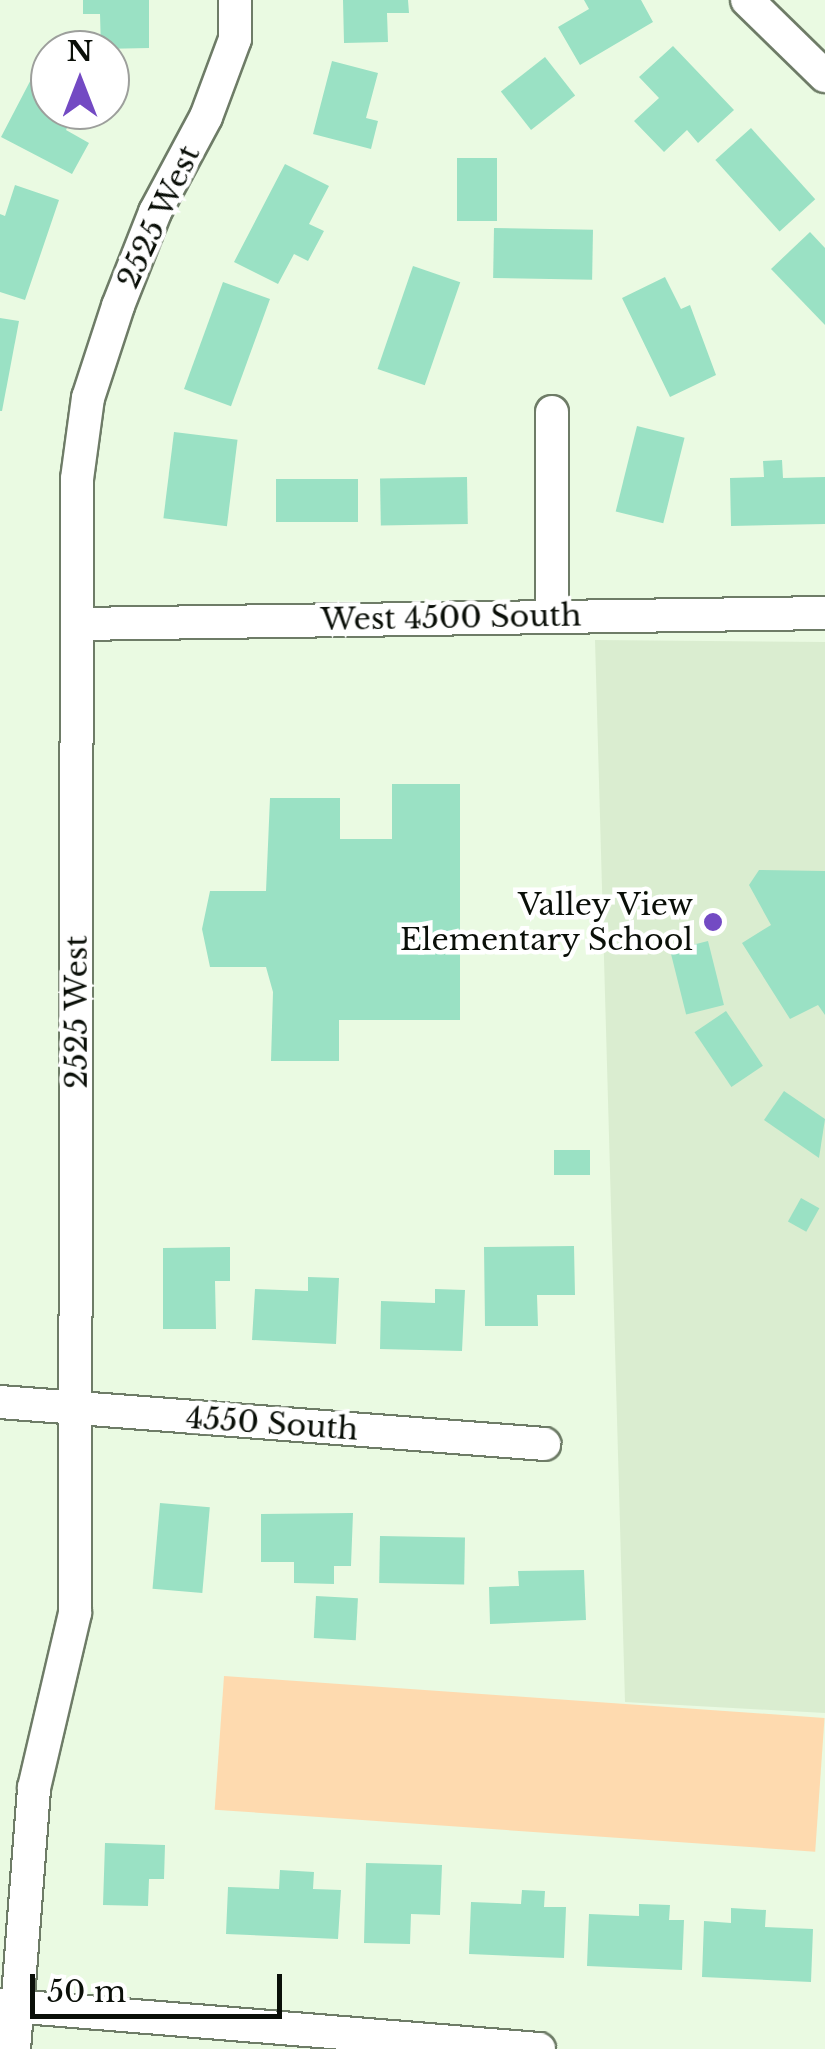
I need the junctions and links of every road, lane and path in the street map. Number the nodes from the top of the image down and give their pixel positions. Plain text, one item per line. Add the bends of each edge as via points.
1 (235, 0) edge
2 (747, 0) edge
3 (825, 76) edge
4 (552, 412) dead end
5 (825, 613) edge
6 (552, 617) junction
7 (77, 624) junction
8 (0, 1402) edge
9 (78, 1409) junction
10 (544, 1444) dead end
11 (9, 2006) edge
12 (440, 2045) edge
13 (14, 2049) edge
14 (539, 2049) edge

1 - 7 street, 2525 West via 235,40 206,117 155,212 88,398 77,479
2 - 3 street
4 - 6 street
5 - 6 street, West 4500 South
6 - 7 street, West 4500 South
7 - 9 street, 2525 West
8 - 9 street, 4550 South
9 - 10 street, 4550 South
9 - 11 street, 2525 West via 75,1613 34,1788
11 - 12 street
11 - 13 street, 2525 West
12 - 14 street

